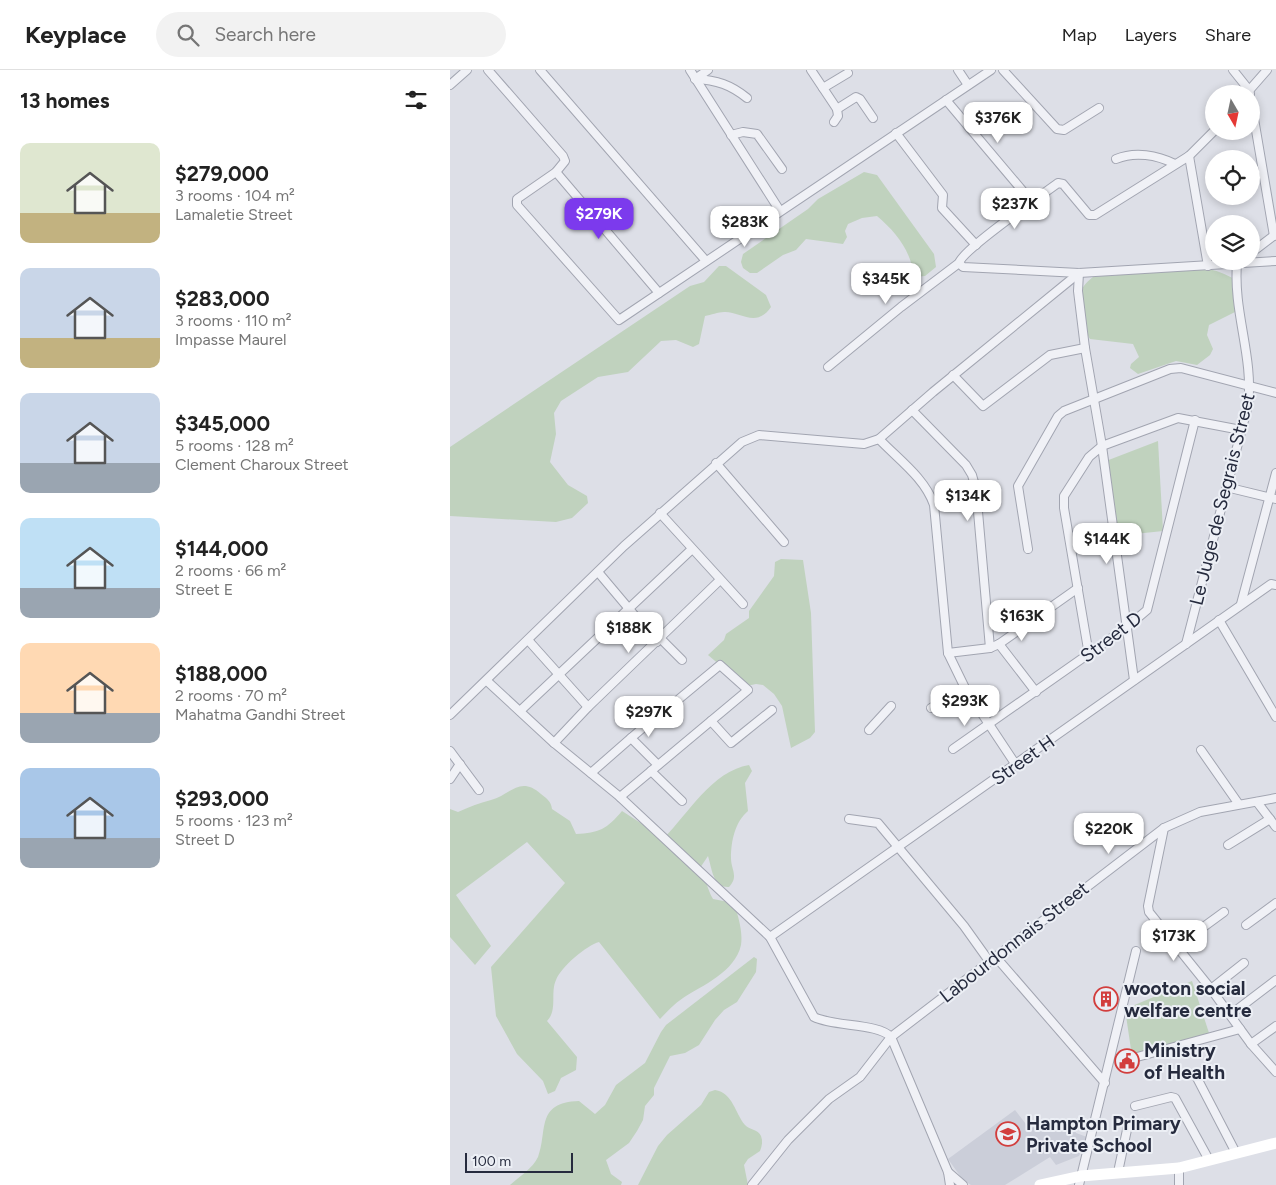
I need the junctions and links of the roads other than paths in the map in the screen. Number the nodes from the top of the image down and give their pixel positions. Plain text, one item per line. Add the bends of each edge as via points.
1 (467, 70) edge
2 (488, 70) edge
3 (540, 70) edge
4 (690, 70) edge
5 (708, 70) edge
6 (811, 70) edge
7 (958, 70) edge
8 (991, 70) edge
9 (1002, 70) edge
10 (1233, 70) edge
11 (1267, 70) edge
12 (848, 73) dead end
13 (696, 79) junction
14 (450, 85) edge
15 (968, 85) junction
16 (1243, 85) edge
17 (1254, 85) edge
18 (823, 88) junction
19 (747, 98) dead end
20 (946, 100) junction
21 (1099, 108) dead end
22 (838, 109) junction
23 (873, 118) dead end
24 (834, 122) dead end
25 (896, 133) junction
26 (731, 135) junction
27 (1205, 140) edge
28 (1258, 140) edge
29 (1189, 156) junction
30 (1116, 159) dead end
31 (1175, 164) junction
32 (782, 169) dead end
33 (556, 172) junction
34 (1032, 202) junction
35 (780, 211) junction
36 (1275, 235) edge
37 (976, 246) junction
38 (1260, 246) edge
39 (1205, 249) edge
40 (706, 261) junction
41 (1260, 261) edge
42 (1276, 261) edge
43 (959, 263) junction
44 (1205, 266) edge
45 (1237, 270) edge
46 (1079, 272) junction
47 (659, 293) junction
48 (1085, 348) junction
49 (828, 367) dead end
50 (954, 375) junction
51 (1251, 385) junction
52 (1276, 392) edge
53 (1092, 399) junction
54 (912, 410) junction
55 (1195, 420) junction
56 (1241, 430) junction
57 (879, 439) junction
58 (1102, 446) junction
59 (716, 463) junction
60 (1276, 473) edge
61 (1226, 487) junction
62 (1273, 498) edge
63 (660, 513) junction
64 (784, 542) dead end
65 (1028, 549) dead end
66 (691, 550) junction
67 (598, 572) junction
68 (720, 580) junction
69 (1276, 585) edge
70 (1078, 588) junction
71 (743, 604) dead end
72 (1242, 604) junction
73 (629, 608) junction
74 (1219, 620) junction
75 (1127, 627) junction
76 (528, 640) junction
77 (659, 640) junction
78 (999, 644) junction
79 (1186, 644) junction
80 (990, 648) junction
81 (948, 653) junction
82 (1089, 655) junction
83 (682, 660) dead end
84 (558, 674) junction
85 (1134, 680) junction
86 (487, 681) junction
87 (965, 688) junction
88 (1036, 692) junction
89 (679, 699) dead end
90 (891, 706) dead end
91 (588, 707) junction
92 (931, 708) dead end
93 (772, 710) dead end
94 (520, 711) junction
95 (450, 715) edge
96 (1276, 716) edge
97 (652, 720) dead end
98 (711, 721) junction
99 (989, 725) junction
100 (869, 730) dead end
101 (631, 738) junction
102 (554, 743) junction
103 (953, 749) dead end
104 (1201, 750) dead end
105 (450, 751) edge
106 (460, 764) junction
107 (658, 765) junction
108 (1016, 765) junction
109 (651, 771) junction
110 (591, 773) junction
111 (450, 779) edge
112 (479, 790) dead end
113 (620, 797) junction
114 (1276, 798) edge
115 (682, 801) dead end
116 (1257, 802) junction
117 (1238, 803) junction
118 (849, 819) dead end
119 (1270, 819) junction
120 (1276, 827) edge
121 (1164, 828) junction
122 (1228, 845) dead end
123 (898, 848) junction
124 (1276, 903) edge
125 (1224, 912) dead end
126 (1246, 925) dead end
127 (770, 937) junction
128 (1176, 947) junction
129 (1136, 951) dead end
130 (992, 958) junction
131 (1244, 963) dead end
132 (1276, 980) edge
133 (1211, 989) junction
134 (1230, 1015) junction
135 (1276, 1026) edge
136 (1240, 1028) junction
137 (891, 1037) junction
138 (1251, 1044) junction
139 (1137, 1057) dead end
140 (1276, 1072) edge
141 (1197, 1078) dead end
142 (1105, 1083) junction
143 (1135, 1106) dead end
144 (1128, 1125) dead end
145 (1276, 1143) edge
146 (1236, 1153) junction
147 (1209, 1160) junction
148 (1179, 1168) junction
149 (948, 1172) junction
150 (1118, 1172) junction
151 (1080, 1180) edge
152 (752, 1185) edge
153 (950, 1185) edge
154 (964, 1185) edge
155 (1040, 1185) edge
156 (1179, 1185) edge

1 - 14 street
2 - 33 street via 563,156 564,165
3 - 40 street
4 - 13 street
5 - 13 street
6 - 18 street
7 - 15 street
8 - 15 street
9 - 21 street via 1057,129 1064,130
10 - 16 street
11 - 17 street
12 - 18 street
13 - 19 street via 732,86
13 - 26 street
15 - 20 street
18 - 22 street
20 - 25 street
20 - 34 street
22 - 23 street via 856,97
22 - 24 street
25 - 35 street
25 - 37 street via 944,195 942,208
26 - 32 street via 743,132 757,134
26 - 35 street
27 - 29 street
28 - 36 street
29 - 31 street
29 - 39 street
30 - 31 street via 1136,155 1161,158
31 - 34 street via 1095,215 1089,215 1063,184 1058,183
33 - 47 street
33 - 47 street via 517,199 517,205 619,320
34 - 37 street
35 - 40 street
36 - 38 street
37 - 43 street
40 - 47 street
41 - 42 street
43 - 46 street via 963,267
43 - 49 street
44 - 46 street
45 - 51 street, Le Juge de Segrais Street via 1235,287
46 - 48 street
46 - 50 street
48 - 50 street via 1050,355 983,406
48 - 53 street
50 - 54 street
51 - 52 street
51 - 53 street via 1181,368 1170,369
51 - 56 street, Le Juge de Segrais Street
53 - 58 street
53 - 65 street via 1058,416 1021,478 1018,486
54 - 57 street
54 - 80 street via 972,475 976,489
55 - 56 street
55 - 58 street via 1169,420
55 - 75 street, Street D via 1147,610
56 - 61 street, Le Juge de Segrais Street
57 - 59 street via 864,444 759,435 742,442
57 - 81 street via 922,482 934,505
58 - 70 street via 1089,457 1064,496
58 - 75 street
59 - 63 street
59 - 64 street
60 - 62 street
61 - 62 street
61 - 79 street, Le Juge de Segrais Street
62 - 72 street
63 - 66 street
63 - 67 street
66 - 68 street
66 - 73 street
67 - 73 street
67 - 76 street
68 - 71 street
68 - 77 street
69 - 72 street, Street H via 1271,584
70 - 78 street
70 - 82 street
72 - 74 street, Street H
73 - 77 street
73 - 84 street
74 - 79 street, Street H
74 - 96 street
75 - 82 street, Street D
75 - 85 street
76 - 84 street
76 - 86 street
77 - 83 street
77 - 91 street
78 - 80 street
78 - 88 street
79 - 85 street, Street H
80 - 81 street
81 - 87 street
82 - 88 street, Street D
84 - 91 street
84 - 94 street
85 - 108 street, Street H
86 - 94 street
86 - 95 street
87 - 92 street
87 - 99 street
88 - 99 street, Street D
89 - 98 street via 720,665 748,690
90 - 100 street
91 - 102 street
93 - 98 street via 732,743
94 - 102 street
97 - 101 street
98 - 107 street
99 - 103 street, Street D
99 - 108 street
101 - 107 street
101 - 110 street
102 - 110 street
104 - 117 street
105 - 106 street
106 - 111 street
106 - 112 street
107 - 109 street
108 - 123 street, Street H
109 - 113 street
109 - 115 street
110 - 113 street
113 - 127 street
114 - 116 street, Labourdonnais Street
116 - 117 street, Labourdonnais Street
116 - 119 street
117 - 121 street, Labourdonnais Street via 1200,812
118 - 123 street via 878,823
119 - 120 street
119 - 122 street
121 - 128 street via 1148,906
121 - 130 street, Labourdonnais Street
123 - 127 street, Street H
123 - 130 street
124 - 126 street
125 - 128 street
127 - 137 street via 814,1017 826,1023 878,1030
128 - 133 street
129 - 142 street
130 - 137 street, Labourdonnais Street
130 - 142 street
131 - 133 street
132 - 134 street
133 - 134 street
134 - 136 street
135 - 138 street
136 - 138 street
136 - 139 street
137 - 149 street
137 - 152 street, Labourdonnais Street via 860,1077 829,1099 788,1140
138 - 140 street
141 - 146 street
142 - 151 street
143 - 147 street via 1175,1098
144 - 150 street
145 - 146 main road
146 - 147 main road
147 - 148 main road
148 - 150 main road
148 - 156 street
149 - 153 street
149 - 154 street
150 - 151 main road
151 - 155 main road

